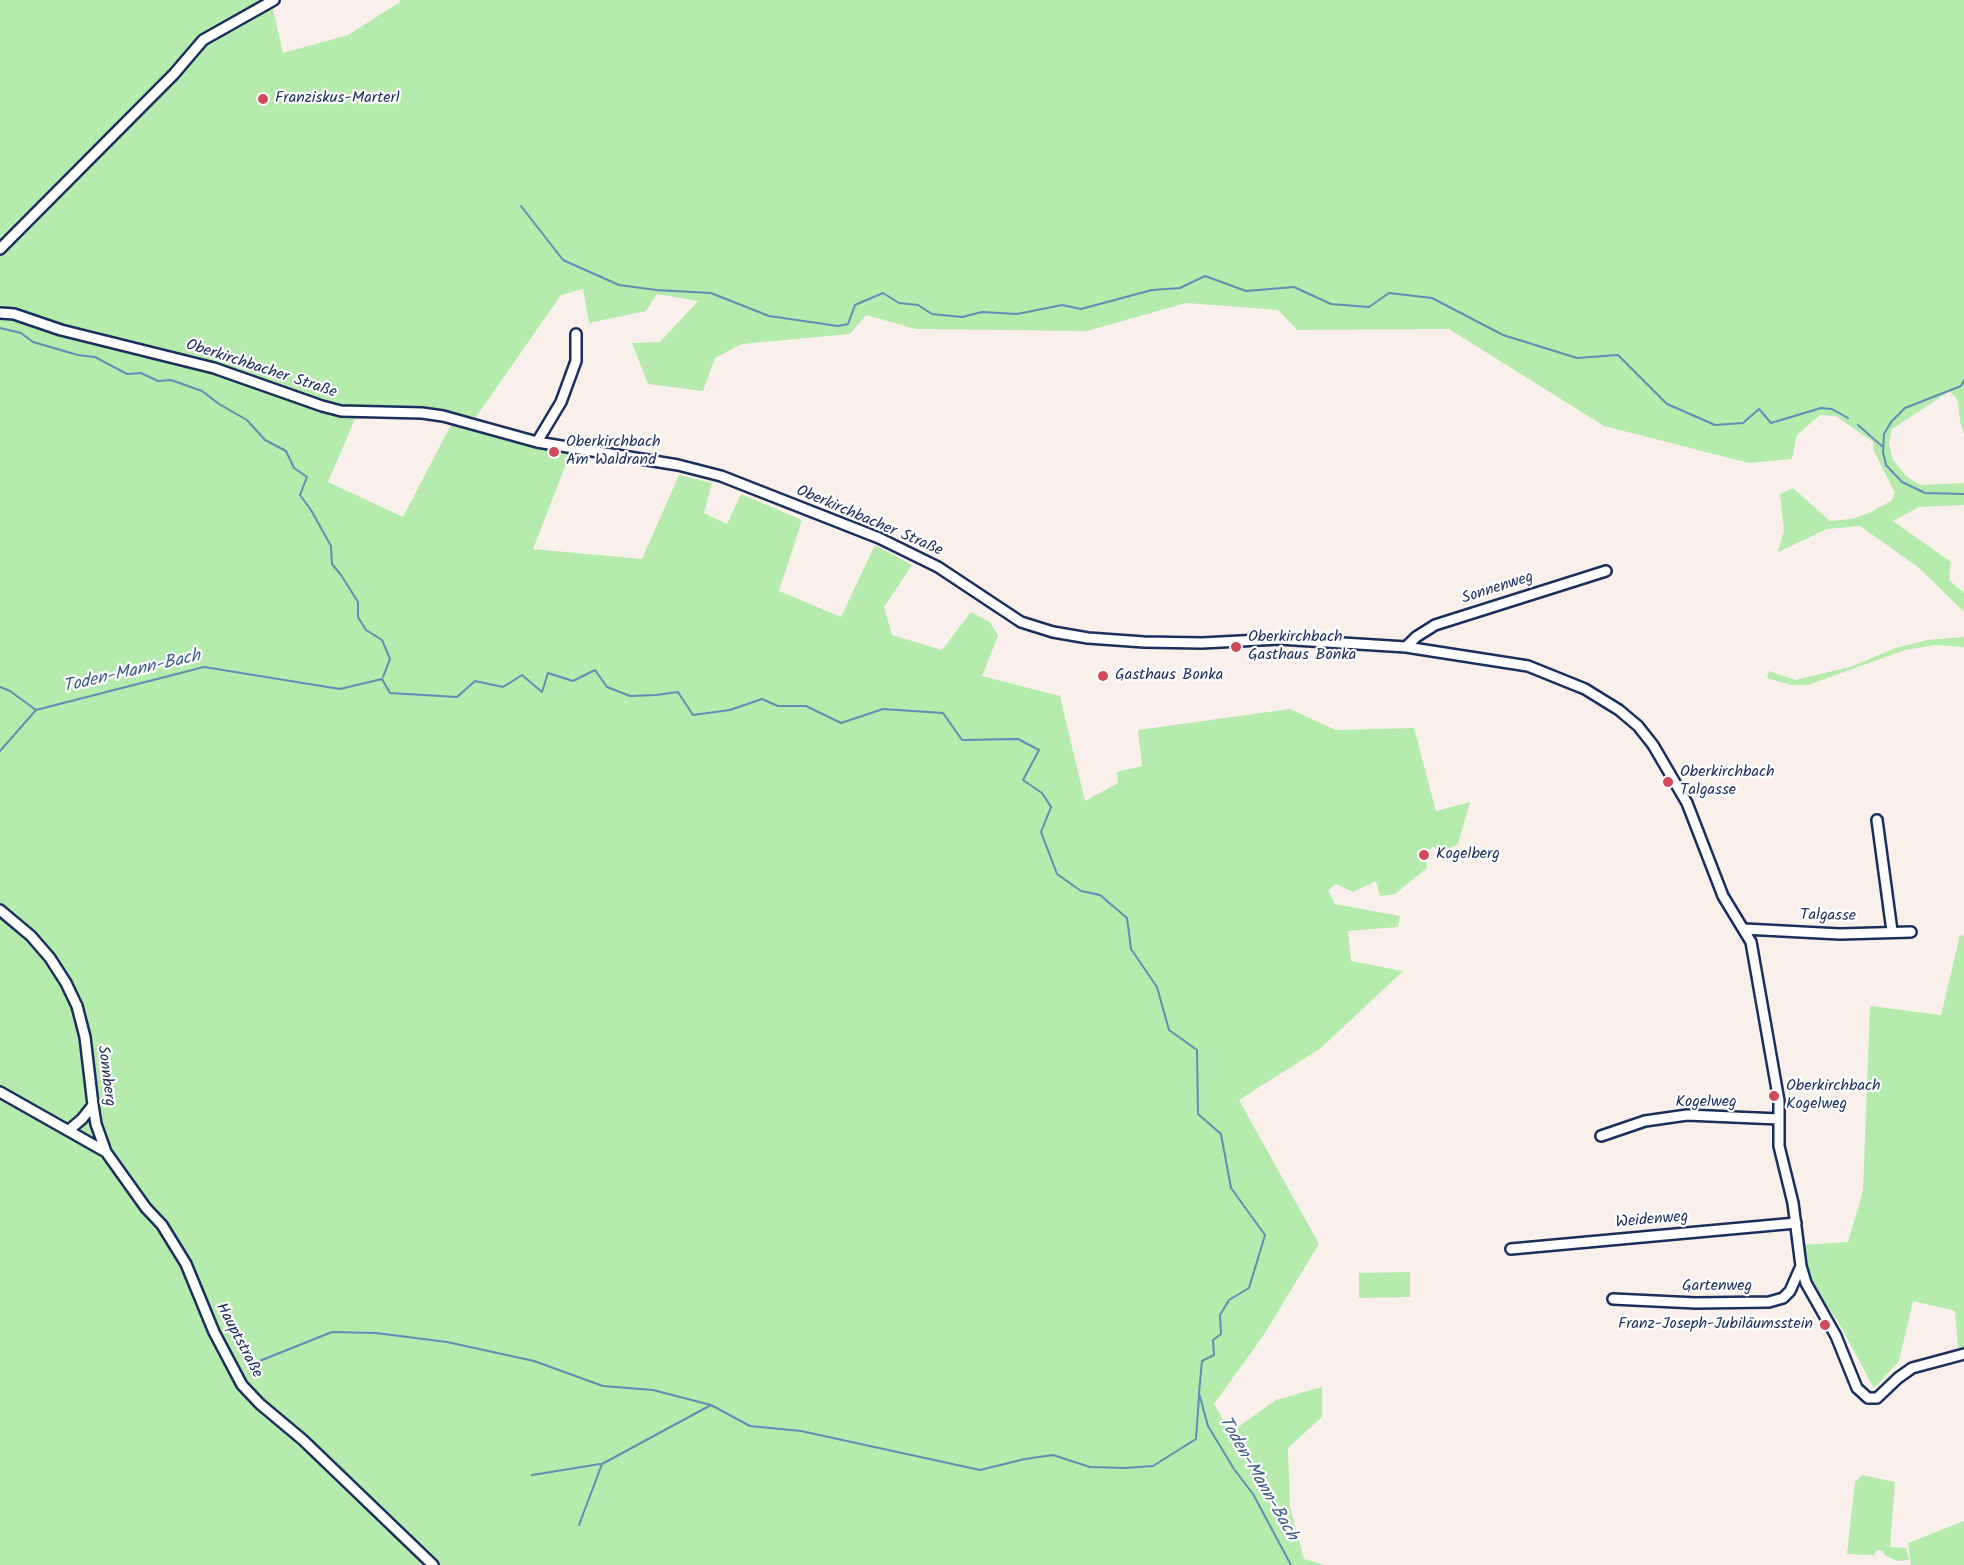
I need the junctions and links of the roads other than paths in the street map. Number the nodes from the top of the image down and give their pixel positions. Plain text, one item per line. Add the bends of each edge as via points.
1 (274, 0) edge
2 (0, 249) edge
3 (0, 313) edge
4 (576, 334) dead end
5 (537, 442) junction
6 (1606, 571) dead end
7 (1406, 647) junction
8 (1877, 820) dead end
9 (0, 910) edge
10 (1744, 929) junction
11 (1892, 931) junction
12 (1911, 932) dead end
13 (0, 1092) edge
14 (93, 1105) junction
15 (1779, 1119) junction
16 (69, 1130) junction
17 (1601, 1136) dead end
18 (106, 1152) junction
19 (1796, 1224) junction
20 (1511, 1249) dead end
21 (1801, 1266) junction
22 (1613, 1299) dead end
23 (1964, 1354) edge
24 (433, 1565) edge

1 - 2 street via 203,40
3 - 5 street, Oberkirchbacher Straße via 214,368 341,411 422,412
4 - 5 street via 576,362 561,402
5 - 7 street, Oberkirchbacher Straße via 722,476 887,542 956,577 1012,617 1053,632 1156,642 1279,639
6 - 7 street, Sonnenweg via 1435,625
7 - 10 street, Oberkirchbacher Straße via 1528,666 1585,689 1619,710 1648,737 1687,802 1723,896
8 - 11 street
9 - 14 street, Sonnberg via 50,958 77,1006
10 - 11 street, Talgasse via 1840,934
10 - 15 street, Oberkirchbacher Straße via 1751,942 1760,987
11 - 12 street, Talgasse
13 - 16 street
14 - 16 street
14 - 18 street, Sonnberg
15 - 17 street, Kogelweg via 1687,1115 1645,1121
15 - 19 street, Oberkirchbacher Straße via 1781,1158
16 - 18 street
18 - 24 street, Hauptstraße via 162,1225 186,1264 214,1332 242,1385
19 - 20 street, Weidenweg
19 - 21 street, Oberkirchbacher Straße
21 - 22 street, Gartenweg via 1790,1291 1769,1302
21 - 23 street, Oberkirchbacher Straße via 1857,1388 1868,1398 1881,1396 1912,1368

